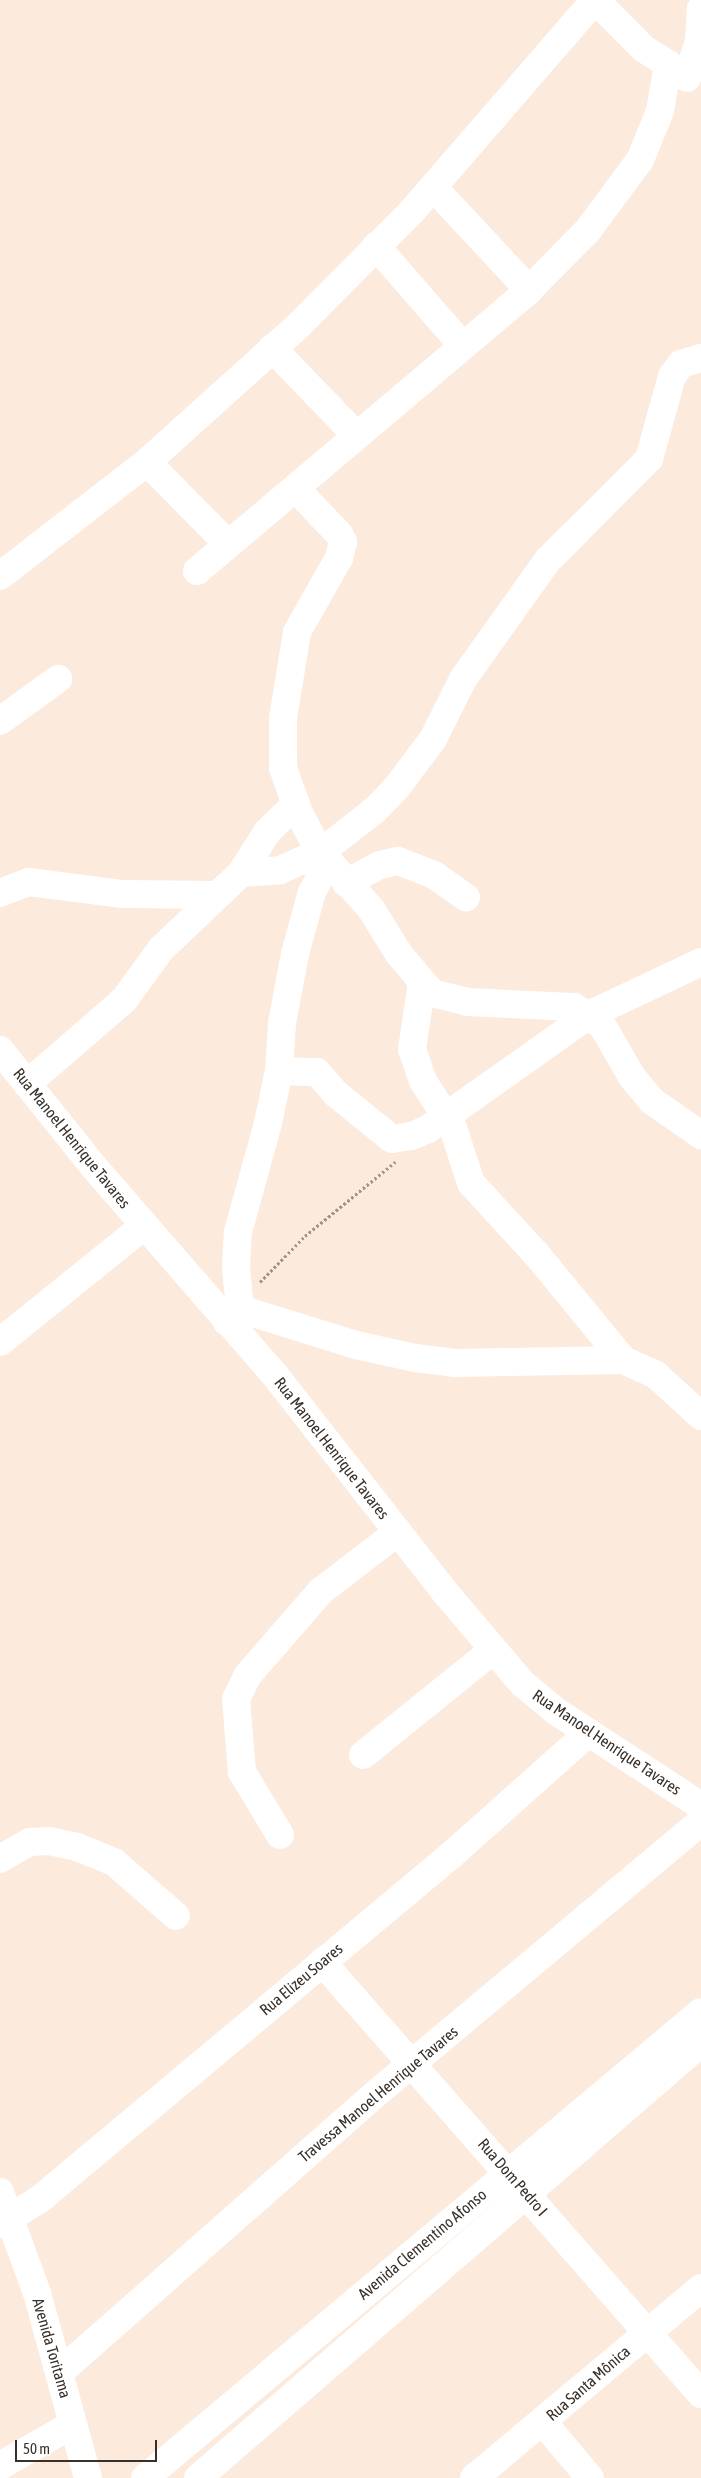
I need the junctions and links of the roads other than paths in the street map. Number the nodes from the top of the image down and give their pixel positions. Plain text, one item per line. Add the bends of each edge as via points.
1 (596, 0) edge
2 (701, 9) edge
3 (685, 76) edge
4 (433, 186) junction
5 (376, 246) junction
6 (529, 290) junction
7 (462, 345) junction
8 (272, 348) junction
9 (701, 358) edge
10 (357, 436) junction
11 (147, 462) junction
12 (295, 488) junction
13 (227, 543) junction
14 (198, 571) dead end
15 (0, 576) edge
16 (58, 679) dead end
17 (0, 722) edge
18 (296, 804) junction
19 (324, 857) junction
20 (241, 873) junction
21 (346, 882) junction
22 (0, 893) edge
23 (217, 896) junction
24 (466, 897) dead end
25 (701, 962) edge
26 (422, 983) junction
27 (590, 1015) junction
28 (3, 1059) edge
29 (279, 1071) junction
30 (27, 1084) junction
31 (445, 1116) junction
32 (701, 1135) edge
33 (145, 1225) junction
34 (235, 1311) junction
35 (0, 1342) edge
36 (623, 1360) junction
37 (701, 1416) edge
38 (398, 1532) junction
39 (493, 1650) junction
40 (588, 1733) junction
41 (363, 1755) dead end
42 (701, 1806) edge
43 (701, 1822) edge
44 (280, 1835) dead end
45 (0, 1859) edge
46 (176, 1916) dead end
47 (322, 1962) junction
48 (701, 2012) edge
49 (701, 2043) edge
50 (413, 2062) junction
51 (508, 2171) junction
52 (0, 2192) edge
53 (526, 2192) junction
54 (5, 2222) edge
55 (701, 2288) edge
56 (359, 2297) junction
57 (381, 2318) junction
58 (648, 2332) junction
59 (60, 2372) junction
60 (701, 2394) edge
61 (543, 2422) junction
62 (73, 2424) junction
63 (0, 2467) edge
64 (4, 2478) edge
65 (88, 2478) edge
66 (145, 2478) edge
67 (198, 2478) edge
68 (474, 2478) edge
69 (590, 2478) edge

1 - 3 street via 644,50
1 - 4 street
2 - 3 street via 699,42
3 - 6 street via 660,111 640,160 588,230
4 - 5 street
4 - 6 street
5 - 7 street
5 - 8 street
6 - 7 street
7 - 10 street
8 - 10 street
8 - 11 street
9 - 19 street via 681,364 672,376 649,459 548,560 464,679 433,739 397,787
10 - 12 street
11 - 13 street
11 - 15 street
12 - 13 street
12 - 18 street via 343,542 339,558 297,632 289,667 282,718 283,768
13 - 14 street
16 - 17 street
18 - 19 street
18 - 20 street via 268,831
19 - 20 street via 280,870
19 - 21 street
19 - 29 street via 295,954 282,1023
20 - 23 street
21 - 24 street via 380,865 398,862 434,875
21 - 26 street via 371,909
22 - 23 street via 29,882 133,895
23 - 30 street via 161,948 124,1000 104,1020
25 - 27 street
26 - 27 street via 432,993 467,1002 560,1005 574,1007
26 - 31 street via 412,1049 424,1081
27 - 31 street
27 - 32 street via 611,1037 632,1077 652,1101
28 - 30 street, Rua Manoel Henrique Tavares
29 - 31 street via 317,1072 335,1094 392,1139 412,1136
29 - 34 street via 238,1232
30 - 33 street, Rua Manoel Henrique Tavares
31 - 36 street via 453,1128 471,1183 538,1256
33 - 34 street, Rua Manoel Henrique Tavares
33 - 35 street
34 - 36 street via 415,1358 453,1362
34 - 38 street, Rua Manoel Henrique Tavares via 274,1374
36 - 37 street via 656,1375
38 - 39 street, Rua Manoel Henrique Tavares
38 - 44 street via 321,1591 247,1676 236,1699 242,1772
39 - 40 street, Rua Manoel Henrique Tavares via 522,1683
39 - 41 street
40 - 42 street, Rua Manoel Henrique Tavares
40 - 47 street, Rua Elizeu Soares via 448,1857
43 - 50 street, Travessa Manoel Henrique Tavares
45 - 46 street via 30,1842 48,1841 77,1847 114,1862
47 - 50 street, Rua Dom Pedro I
47 - 54 street, Rua Elizeu Soares
48 - 51 street, Avenida Clementino Afonso
49 - 53 street, Avenida Clementino Afonso
50 - 51 street, Rua Dom Pedro I
50 - 59 street, Travessa Manoel Henrique Tavares
51 - 53 street, Rua Dom Pedro I
51 - 56 street, Avenida Clementino Afonso
52 - 54 street, Avenida Toritama
53 - 57 street, Avenida Clementino Afonso
53 - 58 street, Rua Dom Pedro I
54 - 59 street, Avenida Toritama via 37,2292
55 - 58 street, Rua Santa Mônica
56 - 57 street
56 - 66 street, Avenida Clementino Afonso
57 - 67 street, Avenida Clementino Afonso
58 - 60 street, Rua Dom Pedro I
58 - 61 street, Rua Santa Mônica
59 - 62 street, Avenida Toritama
61 - 68 street, Rua Santa Mônica
61 - 69 street
62 - 63 street
62 - 65 street, Avenida Toritama
63 - 64 street

